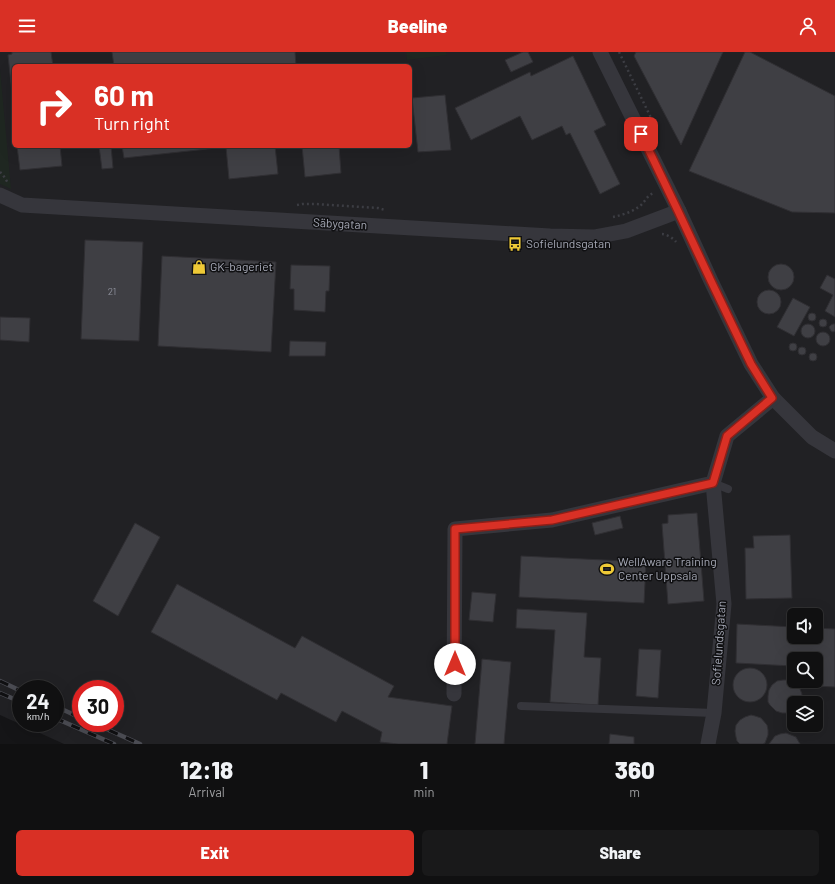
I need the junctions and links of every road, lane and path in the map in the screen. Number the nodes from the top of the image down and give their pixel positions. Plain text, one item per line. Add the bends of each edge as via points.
1 (600, 52) edge
2 (619, 52) edge
3 (655, 127) dead end
4 (0, 172) edge
5 (668, 188) junction
6 (6, 190) edge
7 (291, 206) dead end
8 (634, 209) junction
9 (385, 210) dead end
10 (678, 211) junction
11 (606, 219) dead end
12 (641, 225) junction
13 (658, 234) dead end
14 (677, 244) dead end
15 (772, 398) junction
16 (835, 451) edge
17 (713, 483) junction
18 (728, 489) dead end
19 (454, 694) dead end
20 (521, 706) dead end
21 (714, 713) junction
22 (708, 744) edge

1 - 5 street
2 - 3 path
4 - 6 path via 8,182
5 - 8 path via 651,194
5 - 10 street
6 - 12 street, Säbygatan via 22,205 550,236 594,237 626,231
7 - 9 path via 315,204
8 - 11 path via 626,214
8 - 12 path
10 - 12 street, Säbygatan
10 - 15 street via 751,364
13 - 14 path via 664,234
15 - 16 street via 812,437
15 - 17 street, Sofielundsgatan via 727,436
17 - 18 lane
17 - 19 street via 552,520 455,529
17 - 21 street, Sofielundsgatan via 724,604
20 - 21 lane
21 - 22 street, Sofielundsgatan

